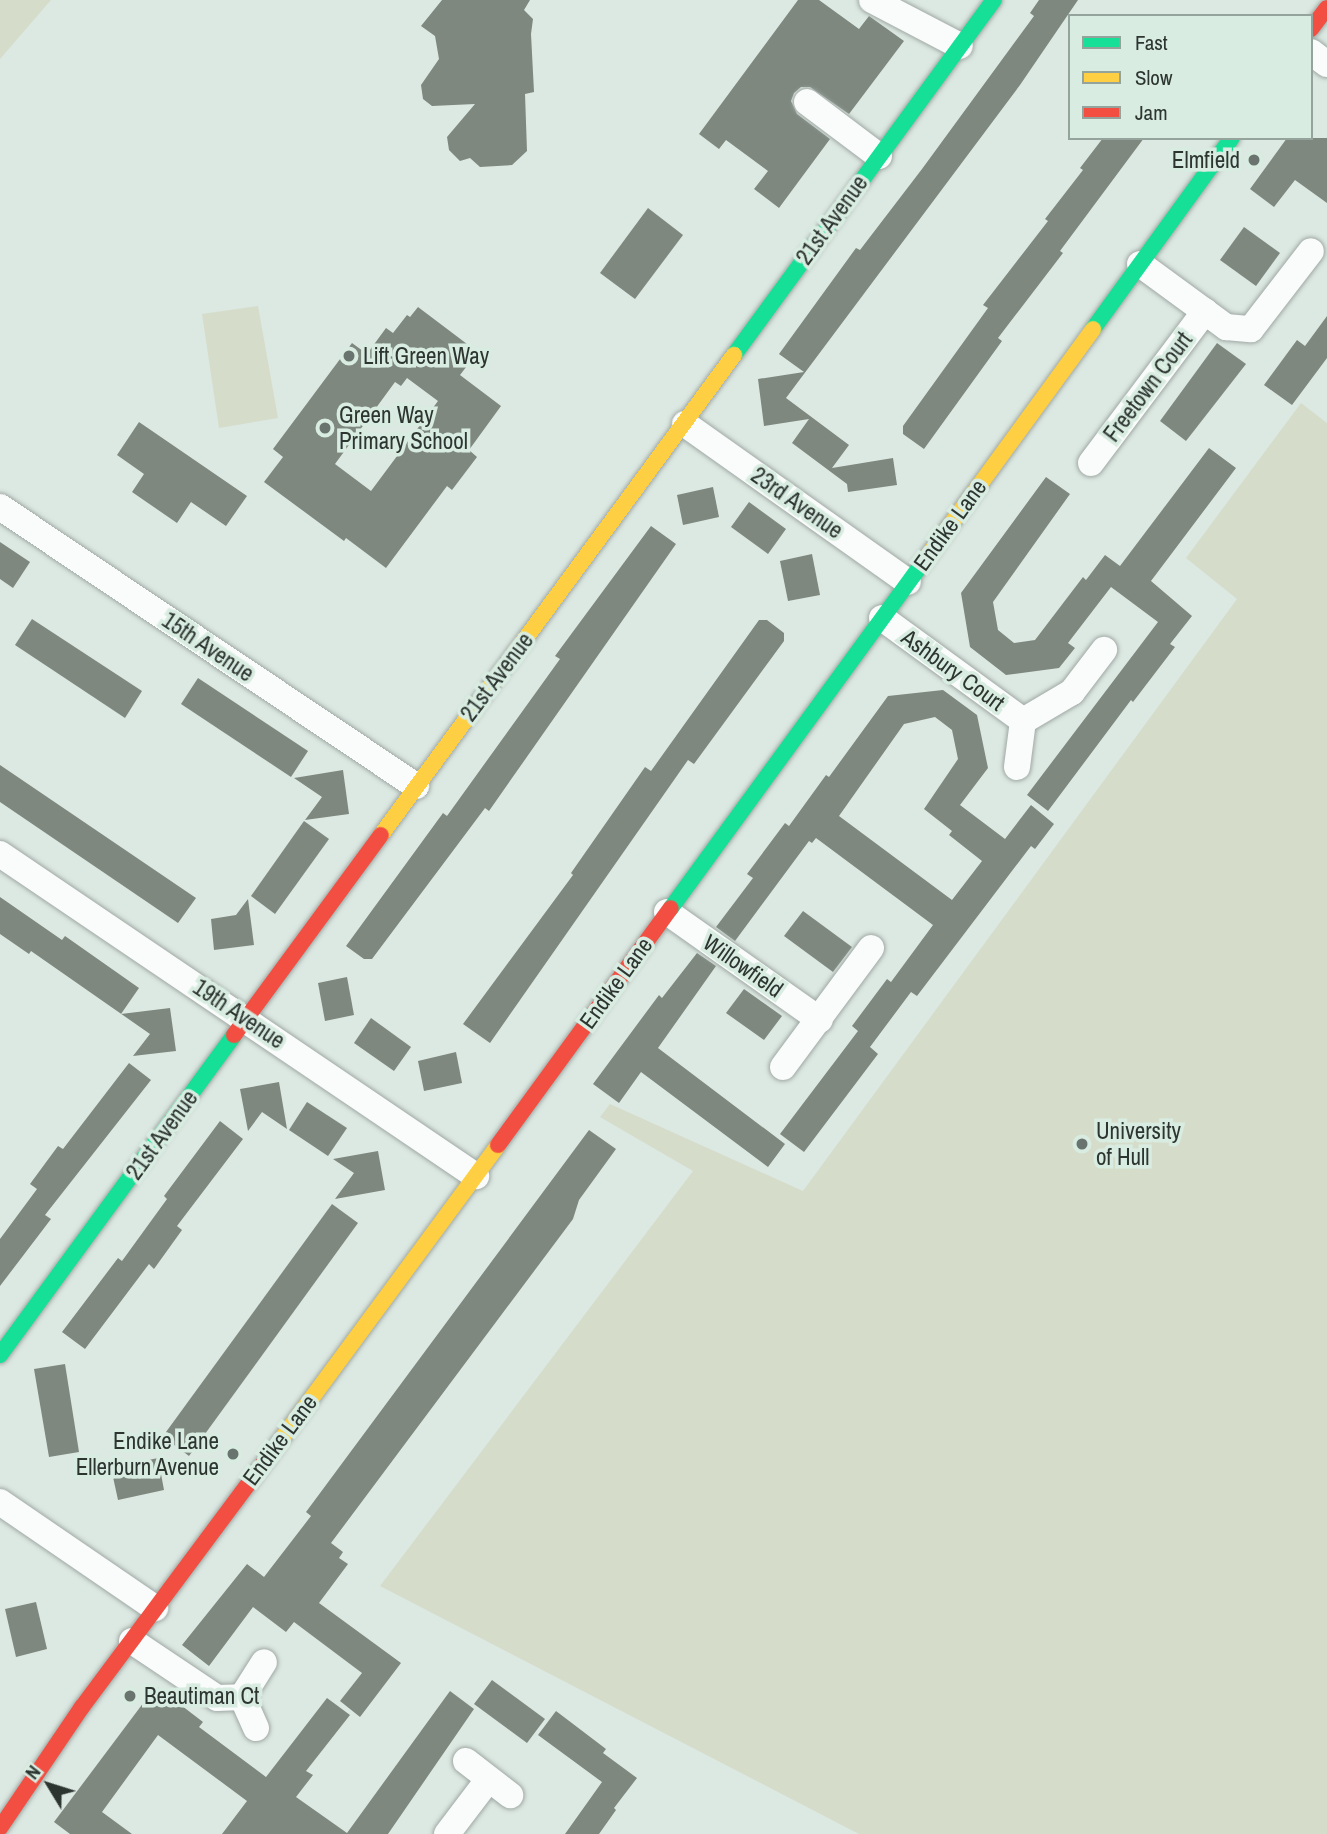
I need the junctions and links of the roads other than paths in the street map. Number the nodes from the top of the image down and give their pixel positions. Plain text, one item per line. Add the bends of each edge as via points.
1 (872, 0) edge
2 (994, 0) edge
3 (1327, 8) edge
4 (1313, 26) edge
5 (960, 46) junction
6 (807, 102) dead end
7 (1231, 140) edge
8 (879, 156) junction
9 (1311, 251) dead end
10 (1140, 264) junction
11 (1205, 311) junction
12 (685, 424) junction
13 (1091, 463) dead end
14 (0, 507) edge
15 (908, 582) junction
16 (882, 618) junction
17 (1104, 650) dead end
18 (1023, 721) junction
19 (1017, 767) dead end
20 (416, 786) junction
21 (0, 854) edge
22 (667, 912) junction
23 (871, 948) dead end
24 (247, 1019) junction
25 (820, 1020) junction
26 (782, 1067) dead end
27 (476, 1176) junction
28 (0, 1355) edge
29 (0, 1502) edge
30 (155, 1608) junction
31 (132, 1641) junction
32 (264, 1662) dead end
33 (243, 1697) junction
34 (256, 1728) dead end
35 (466, 1761) dead end
36 (488, 1780) junction
37 (510, 1795) dead end
38 (6, 1827) edge
39 (447, 1834) edge

1 - 5 street
2 - 5 street, 21st Avenue
3 - 4 street
5 - 8 street, 21st Avenue
6 - 8 street
7 - 10 street, Endike Lane
8 - 12 street, 21st Avenue
9 - 11 street, Freetown Court via 1251,329 1226,327
10 - 11 street, Freetown Court
10 - 15 street, Endike Lane
11 - 13 street, Freetown Court
12 - 15 street, 23rd Avenue
12 - 20 street, 21st Avenue
14 - 20 street, 15th Avenue
15 - 16 street, Endike Lane
16 - 18 street, Ashbury Court
16 - 22 street, Endike Lane
17 - 18 street, Ashbury Court via 1072,692
18 - 19 street, Ashbury Court
20 - 24 street, 21st Avenue
21 - 24 street, 19th Avenue
22 - 25 street, Willowfield
22 - 27 street, Endike Lane
23 - 25 street
24 - 27 street, 19th Avenue
24 - 28 street, 21st Avenue
25 - 26 street
27 - 30 street, Endike Lane
29 - 30 street
30 - 31 street, Endike Lane
31 - 33 street via 217,1698
31 - 38 street, Endike Lane via 82,1706
32 - 33 street
33 - 34 street
35 - 36 street
36 - 37 street
36 - 39 street

